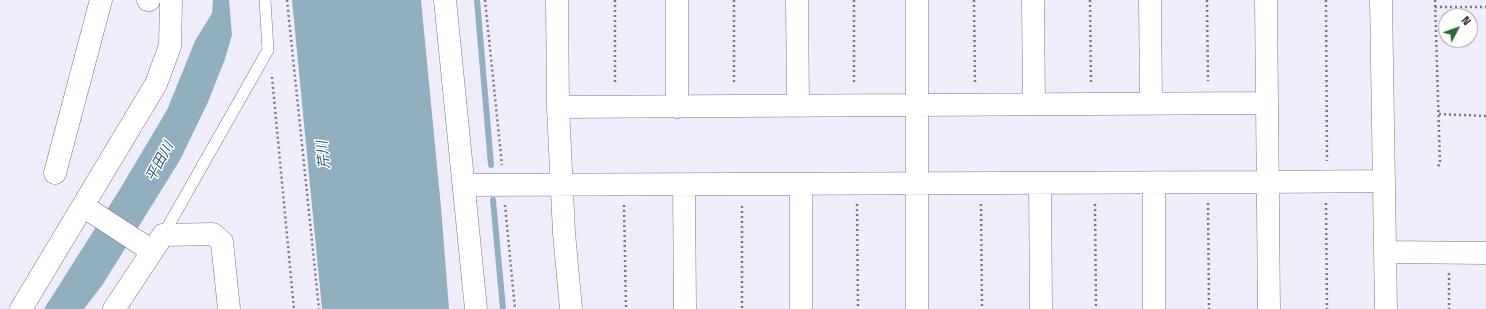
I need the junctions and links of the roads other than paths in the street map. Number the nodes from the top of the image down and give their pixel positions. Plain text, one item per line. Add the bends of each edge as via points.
1 (101, 0) edge
2 (171, 0) edge
3 (265, 0) edge
4 (445, 0) edge
5 (558, 0) edge
6 (677, 0) edge
7 (797, 0) edge
8 (917, 0) edge
9 (1033, 0) edge
10 (1150, 0) edge
11 (1266, 0) edge
12 (1381, 0) edge
13 (1266, 103) junction
14 (1034, 104) junction
15 (1151, 104) junction
16 (917, 105) junction
17 (798, 106) junction
18 (558, 107) junction
19 (677, 107) junction
20 (56, 173) dead end
21 (1383, 180) junction
22 (1268, 182) junction
23 (1040, 183) junction
24 (1154, 183) junction
25 (801, 184) junction
26 (917, 184) junction
27 (464, 185) junction
28 (684, 185) junction
29 (562, 186) junction
30 (87, 208) junction
31 (154, 244) junction
32 (1385, 252) junction
33 (1486, 253) edge
34 (21, 309) edge
35 (114, 309) edge
36 (229, 309) edge
37 (476, 309) edge
38 (571, 309) edge
39 (684, 309) edge
40 (801, 309) edge
41 (917, 309) edge
42 (1041, 309) edge
43 (1154, 309) edge
44 (1269, 309) edge
45 (1386, 309) edge

1 - 20 street
2 - 30 street via 170,46 156,84
3 - 31 lane via 268,50
4 - 27 street
5 - 18 street
6 - 19 street
7 - 17 street
8 - 16 street
9 - 14 street
10 - 15 street
11 - 13 street
12 - 21 street
13 - 15 street
13 - 22 street
14 - 15 street
14 - 16 street
16 - 17 street
16 - 26 street
17 - 19 street
18 - 19 street
18 - 29 street
21 - 22 street
21 - 32 street
22 - 24 street
22 - 44 street
23 - 24 street
23 - 26 street
23 - 42 street
24 - 43 street
25 - 26 street
25 - 28 street
25 - 40 street
26 - 41 street
27 - 29 street
27 - 37 street
28 - 29 street
28 - 39 street
29 - 38 street
30 - 31 street
30 - 34 street
31 - 35 street
31 - 36 street via 213,234 222,242
32 - 33 street
32 - 45 street

